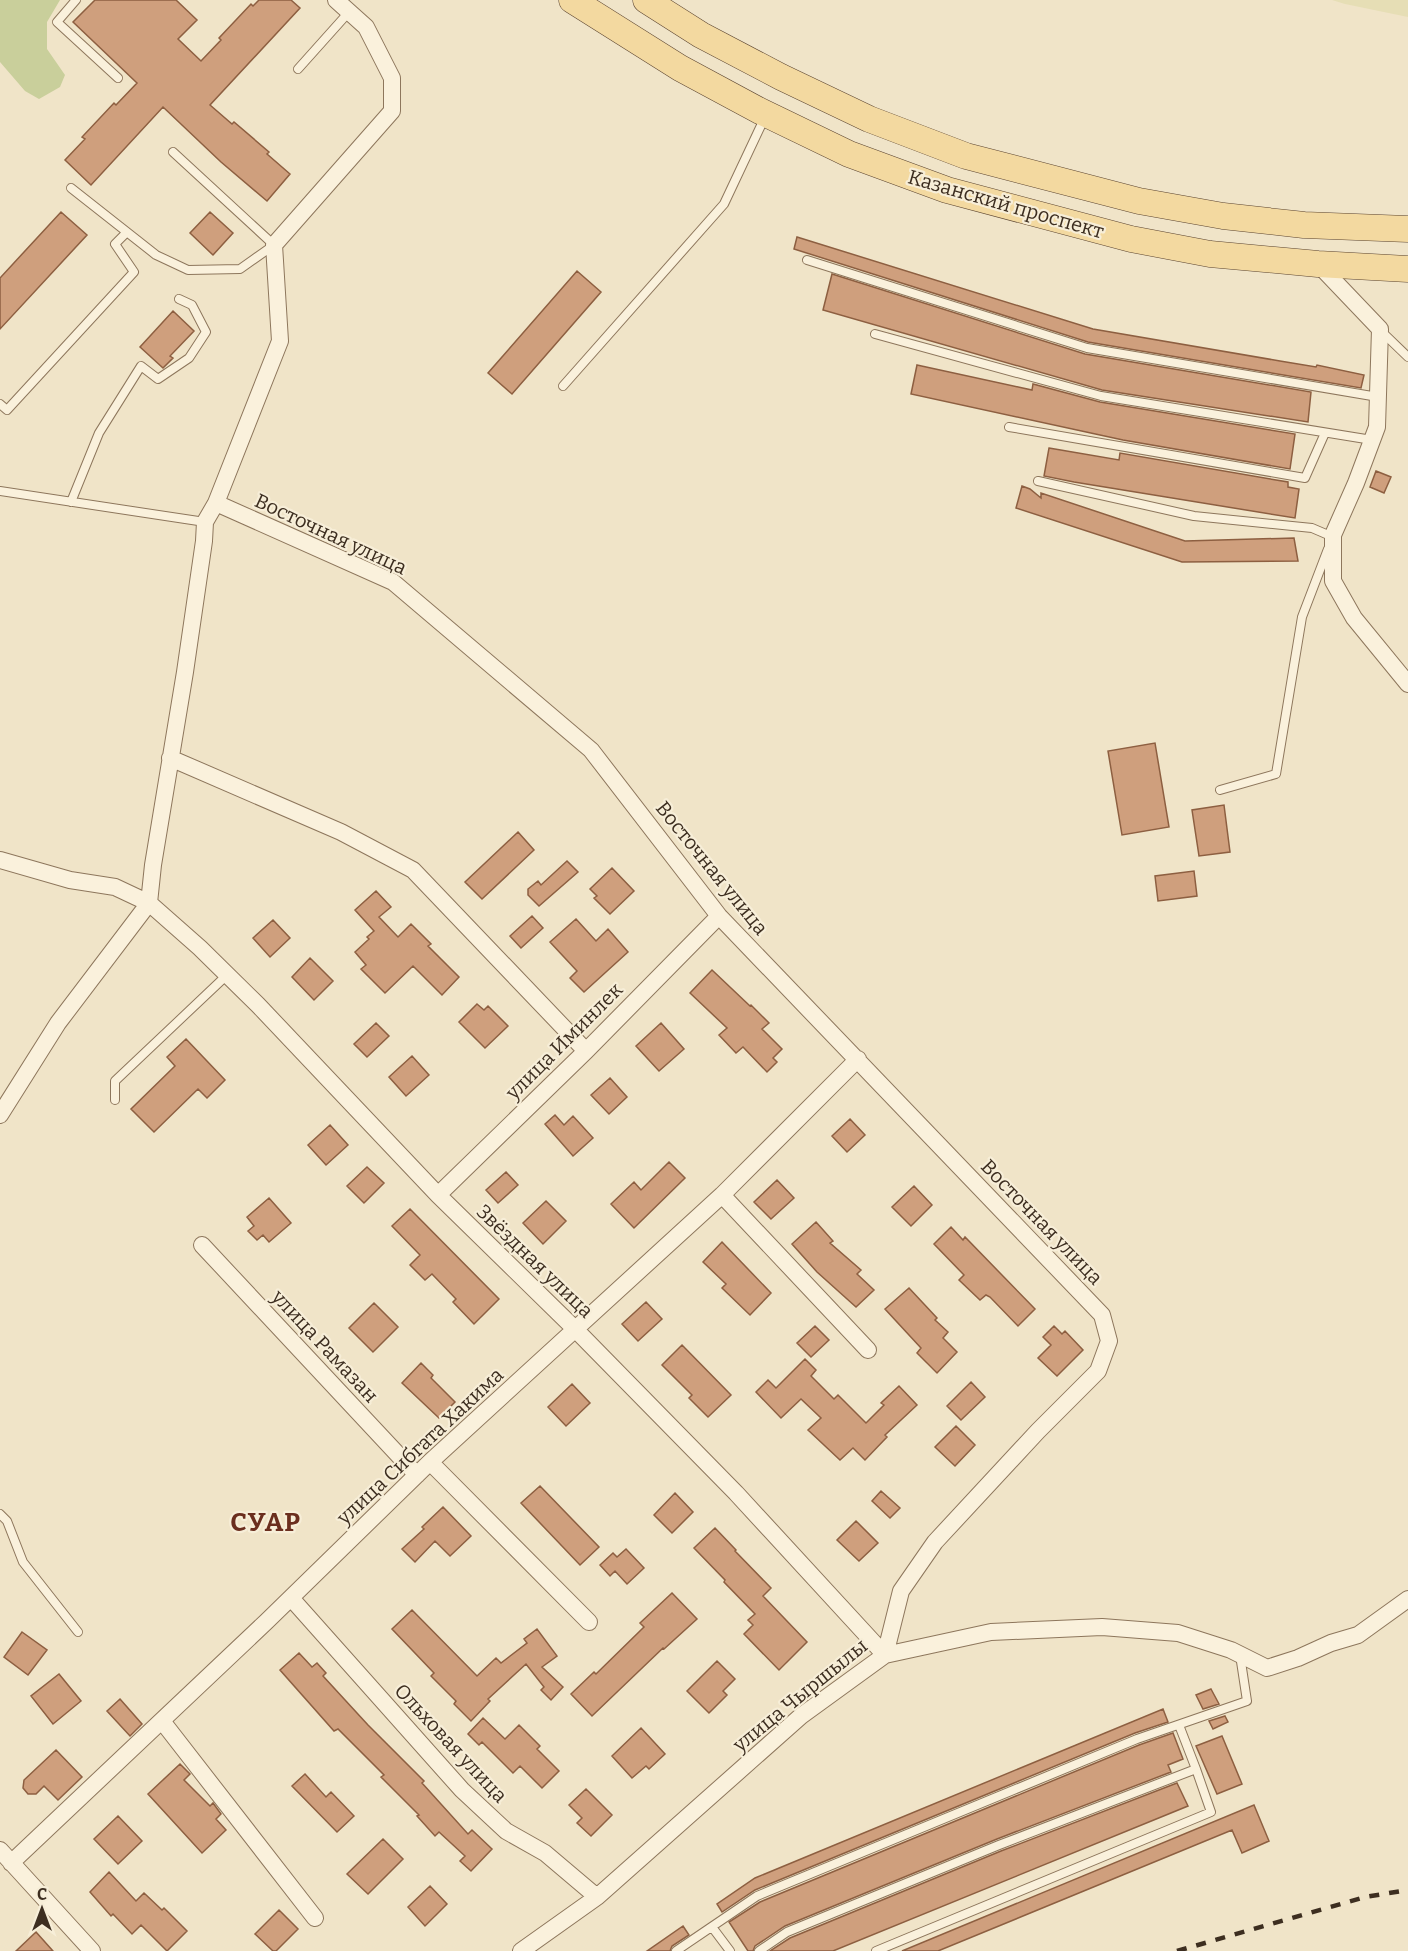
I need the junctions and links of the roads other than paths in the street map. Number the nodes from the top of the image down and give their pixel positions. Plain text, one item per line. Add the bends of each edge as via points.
1 (76, 0) edge
2 (336, 0) edge
3 (572, 0) edge
4 (646, 0) edge
5 (679, 9) dead end
6 (349, 12) junction
7 (701, 35) junction
8 (298, 69) dead end
9 (118, 78) dead end
10 (766, 114) junction
11 (172, 152) dead end
12 (71, 188) dead end
13 (1408, 230) edge
14 (127, 232) junction
15 (274, 245) junction
16 (807, 260) dead end
17 (1318, 264) junction
18 (1408, 268) edge
19 (179, 299) dead end
20 (1380, 329) junction
21 (875, 334) dead end
22 (1408, 357) edge
23 (563, 386) dead end
24 (1378, 397) junction
25 (0, 404) edge
26 (1009, 427) dead end
27 (1325, 433) junction
28 (1372, 440) junction
29 (1038, 481) dead end
30 (0, 491) edge
31 (71, 502) junction
32 (216, 503) junction
33 (205, 522) junction
34 (1334, 535) junction
35 (1408, 684) edge
36 (170, 758) junction
37 (1220, 790) dead end
38 (0, 860) edge
39 (149, 903) junction
40 (719, 916) junction
41 (227, 975) junction
42 (586, 1051) junction
43 (858, 1059) junction
44 (116, 1100) dead end
45 (0, 1115) edge
46 (438, 1195) junction
47 (722, 1195) junction
48 (202, 1245) dead end
49 (576, 1330) junction
50 (1109, 1341) joint
51 (868, 1350) dead end
52 (430, 1462) junction
53 (417, 1475) junction
54 (0, 1514) edge
55 (291, 1598) junction
56 (1408, 1599) edge
57 (589, 1622) dead end
58 (78, 1632) dead end
59 (885, 1655) junction
60 (1240, 1655) junction
61 (162, 1721) junction
62 (1179, 1725) junction
63 (1196, 1769) junction
64 (0, 1850) edge
65 (11, 1863) junction
66 (597, 1897) junction
67 (315, 1918) dead end
68 (712, 1927) junction
69 (92, 1951) edge
70 (521, 1951) edge
71 (676, 1951) edge
72 (730, 1951) edge
73 (759, 1951) edge
74 (876, 1951) edge

1 - 9 lane via 57,22
2 - 6 street
3 - 10 main road, Казанский проспект via 680,68
4 - 7 main road, Казанский проспект
5 - 7 lane
6 - 8 lane
6 - 15 street via 366,27 392,78 392,111
7 - 13 main road, Казанский проспект via 869,119 966,156 1139,201 1223,216
10 - 17 main road, Казанский проспект via 892,170 1031,214 1131,240 1210,254
10 - 23 lane via 724,204
11 - 15 lane
12 - 14 lane
14 - 15 lane via 156,255 188,270 240,269
14 - 25 lane via 115,244 134,272 7,410
15 - 32 street via 280,341
16 - 24 lane via 1087,348
17 - 18 main road, Казанский проспект
17 - 20 street
19 - 31 lane via 192,306 206,332 189,358 158,379 141,366 99,433
20 - 22 lane
20 - 24 street
21 - 27 lane via 1101,396
24 - 28 street via 1377,427
26 - 27 lane via 1305,478
27 - 28 lane
28 - 34 street
29 - 34 lane via 1194,516 1312,528
30 - 31 lane
31 - 33 lane
32 - 33 street
32 - 40 street, Восточная улица via 393,582 591,750
33 - 36 street
34 - 35 street via 1334,581 1354,618
34 - 37 lane via 1302,617 1276,774
36 - 39 street
36 - 42 street via 341,832 413,870
38 - 39 street, Звёздная улица via 70,880 115,887
39 - 41 street, Звёздная улица
39 - 45 street via 58,1023
40 - 42 street, улица Иминлек
40 - 43 street, Восточная улица
41 - 44 lane via 115,1081
41 - 46 street, Звёздная улица
42 - 46 street, улица Иминлек
43 - 47 street, улица Сибгата Хакима
43 - 50 street, Восточная улица via 1102,1315
46 - 49 street, Звёздная улица
47 - 49 street, улица Сибгата Хакима
47 - 51 street
48 - 53 street, улица Рамазан
49 - 52 street, улица Сибгата Хакима
49 - 59 street, Звёздная улица via 736,1493
50 - 59 street, улица Чыршылы via 1098,1371 935,1542 901,1591
52 - 53 street, улица Сибгата Хакима
52 - 57 street
53 - 55 street, улица Сибгата Хакима
54 - 58 lane via 7,1521 23,1562
55 - 61 street, улица Сибгата Хакима
55 - 66 street, Ольховая улица via 462,1790 506,1832 545,1853
56 - 60 street via 1358,1635 1288,1661 1267,1668
59 - 60 street via 991,1632 1102,1627 1178,1633
59 - 66 street, улица Чыршылы via 801,1716
60 - 62 lane via 1247,1701
61 - 65 street, улица Сибгата Хакима
61 - 67 street
62 - 63 lane
62 - 68 lane via 757,1896
63 - 73 lane via 787,1932
63 - 74 lane via 1211,1812
64 - 65 street
65 - 69 street
66 - 70 street, улица Чыршылы
68 - 71 lane
68 - 72 lane

